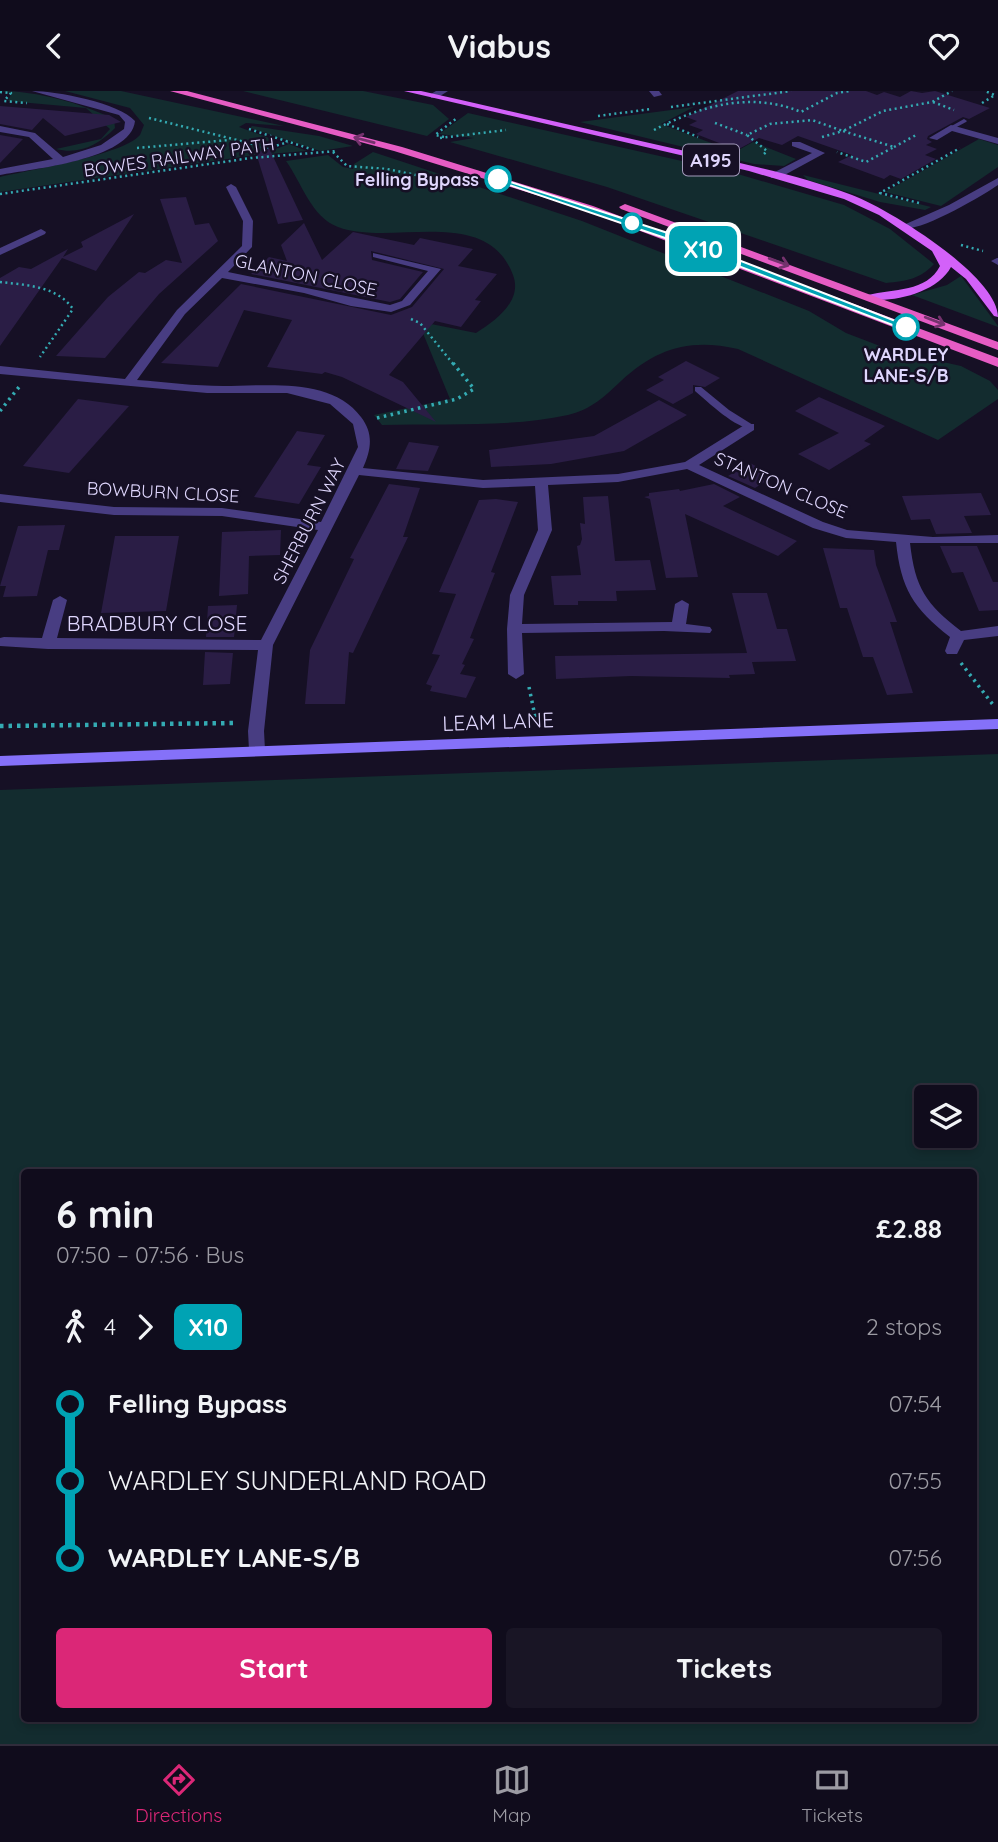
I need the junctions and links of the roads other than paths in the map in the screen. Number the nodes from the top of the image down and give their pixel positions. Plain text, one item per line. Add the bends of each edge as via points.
1 (37, 91) edge
2 (168, 91) edge
3 (175, 91) edge
4 (217, 91) edge
5 (409, 91) edge
6 (438, 94) edge
7 (191, 95) junction
8 (964, 121) dead end
9 (951, 128) junction
10 (0, 129) edge
11 (934, 138) dead end
12 (998, 141) edge
13 (799, 145) road end
14 (468, 157) dead end
15 (59, 159) junction
16 (0, 172) edge
17 (775, 176) junction
18 (998, 181) edge
19 (231, 187) dead end
20 (618, 204) dead end
21 (904, 227) junction
22 (41, 232) dead end
23 (0, 252) edge
24 (377, 255) dead end
25 (942, 255) junction
26 (219, 274) junction
27 (872, 297) junction
28 (998, 314) edge
29 (998, 346) edge
30 (998, 363) edge
31 (0, 370) edge
32 (129, 382) junction
33 (698, 389) dead end
34 (750, 426) joint
35 (689, 465) junction
36 (356, 471) junction
37 (541, 482) junction
38 (0, 498) edge
39 (325, 527) junction
40 (998, 539) edge
41 (902, 540) junction
42 (60, 600) dead end
43 (682, 604) dead end
44 (678, 627) junction
45 (513, 629) junction
46 (705, 630) dead end
47 (998, 631) edge
48 (958, 636) junction
49 (4, 642) dead end
50 (48, 644) junction
51 (266, 645) junction
52 (952, 651) road end
53 (516, 674) road end
54 (998, 724) edge
55 (257, 750) junction
56 (0, 761) edge

1 - 15 street via 115,110 127,116 130,125 121,138
2 - 7 highway
3 - 7 highway
4 - 14 highway
5 - 6 main road, A195
6 - 17 main road, A195
30 -> 7 highway via 576,204 398,149
8 - 9 lane
9 - 11 street
9 - 12 street
10 - 15 street via 35,136
13 - 17 street via 820,153
15 - 16 street
17 - 21 main road, A195 via 856,200
18 - 21 street via 947,210
19 - 26 street, GLANTON CLOSE via 248,221 247,247
20 -> 27 highway
21 - 25 main road, A195
22 - 23 street
24 - 26 street, GLANTON CLOSE via 435,269 406,303 391,309
25 - 27 main road via 946,266 938,281
25 - 28 main road, A195 via 970,277
26 - 32 street, GLANTON CLOSE via 181,312
27 -> 29 highway
31 - 32 street
32 - 36 street, SHERBURN WAY via 209,389 279,388 333,401 353,414 366,439
33 - 34 lane
34 - 35 street
35 - 37 street via 618,478
35 - 41 street, STANTON CLOSE via 831,530
36 - 37 street via 453,483
36 - 39 street, SHERBURN WAY
37 - 45 street via 545,530 521,583
38 - 39 street, BOWBURN CLOSE via 114,511 222,512
39 - 51 street, SHERBURN WAY
40 - 41 street, STANTON CLOSE
41 - 48 street via 908,579 918,601
42 - 50 street, BRADBURY CLOSE
43 - 44 street
44 - 45 street
44 - 46 street
45 - 53 street
47 - 48 street
48 - 52 street
49 - 50 street, BRADBURY CLOSE
50 - 51 street, BRADBURY CLOSE
51 - 55 street, SHERBURN WAY
54 - 55 main road, LEAM LANE
55 - 56 main road, LEAM LANE

